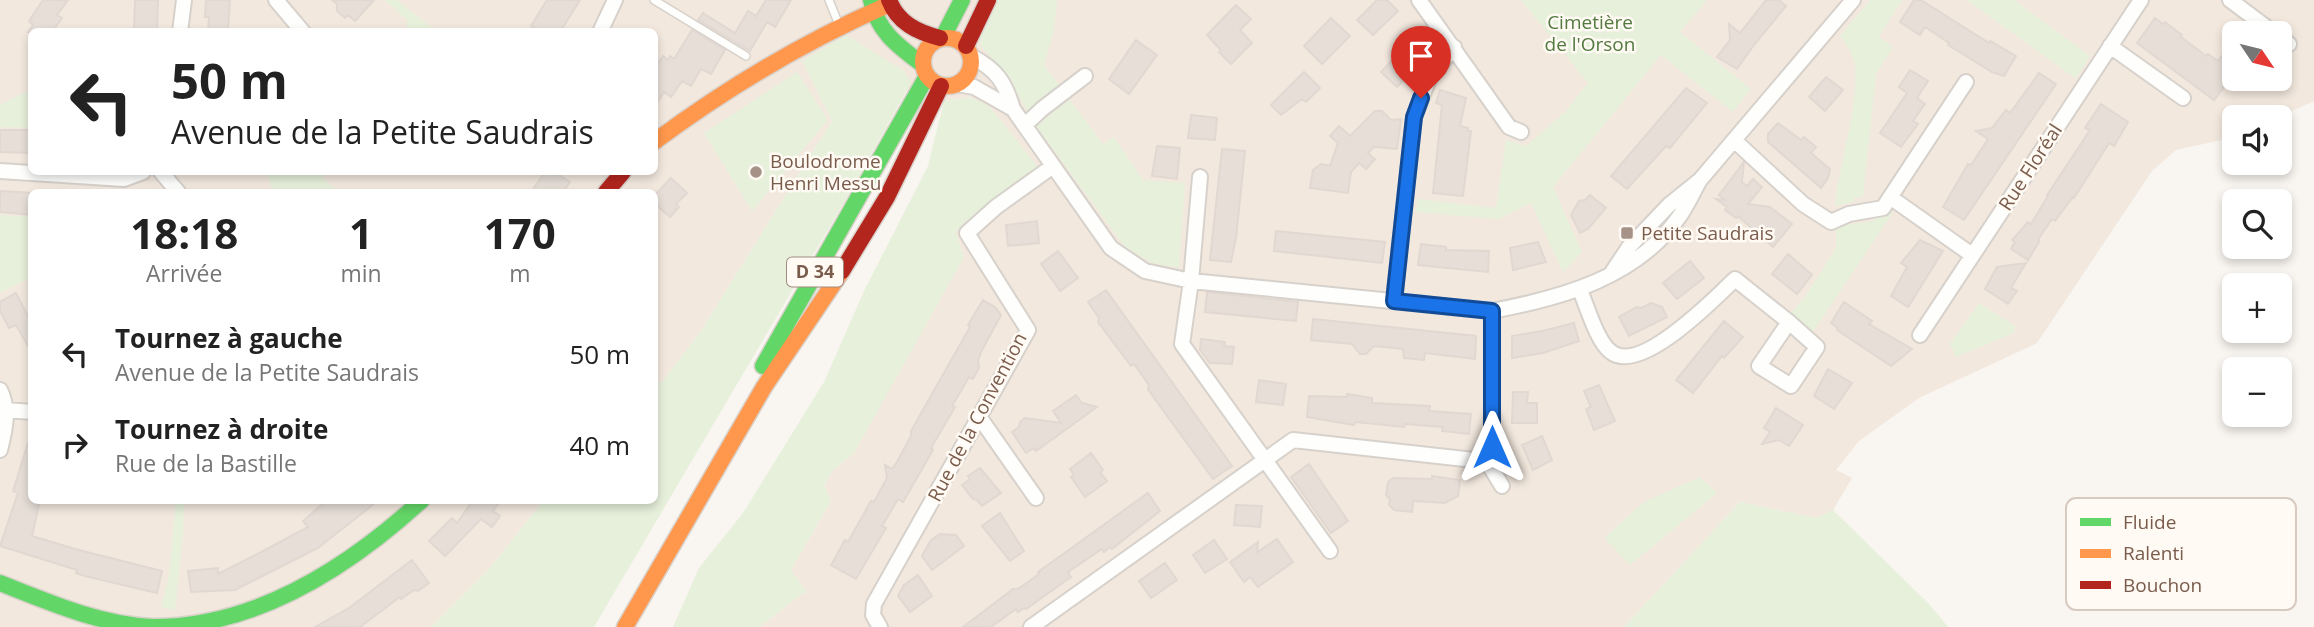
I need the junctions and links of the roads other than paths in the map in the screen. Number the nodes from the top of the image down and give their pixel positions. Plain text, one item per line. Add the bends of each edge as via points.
1 (184, 0) edge
2 (276, 0) edge
3 (615, 0) edge
4 (654, 0) edge
5 (829, 0) edge
6 (962, 0) edge
7 (988, 0) edge
8 (1419, 0) edge
9 (1853, 0) edge
10 (2141, 0) edge
11 (2230, 0) edge
12 (890, 2) edge
13 (871, 6) edge
14 (2258, 21) edge
15 (840, 26) junction
16 (180, 28) edge
17 (300, 28) edge
18 (602, 28) edge
19 (941, 38) junction
20 (2110, 46) junction
21 (1454, 47) junction
22 (968, 51) junction
23 (746, 56) dead end
24 (924, 70) junction
25 (1086, 76) dead end
26 (1966, 82) dead end
27 (949, 85) junction
28 (2183, 98) dead end
29 (1013, 109) junction
30 (1025, 125) junction
31 (1521, 132) dead end
32 (658, 139) edge
33 (1734, 140) junction
34 (1053, 166) junction
35 (0, 172) edge
36 (28, 174) edge
37 (53, 175) edge
38 (135, 175) edge
39 (164, 175) edge
40 (620, 175) edge
41 (1200, 177) dead end
42 (175, 189) edge
43 (609, 189) edge
44 (1890, 197) junction
45 (1972, 255) junction
46 (1191, 281) junction
47 (1580, 290) junction
48 (1394, 301) junction
49 (1492, 311) junction
50 (1789, 322) dead end
51 (1920, 335) dead end
52 (0, 390) edge
53 (6, 410) junction
54 (28, 412) edge
55 (980, 418) junction
56 (0, 450) edge
57 (1485, 458) junction
58 (1264, 461) junction
59 (715, 472) junction
60 (1502, 486) dead end
61 (1036, 498) dead end
62 (417, 504) edge
63 (1330, 551) dead end
64 (0, 583) edge
65 (155, 627) edge
66 (625, 627) edge
67 (880, 627) edge
68 (1031, 627) edge

1 - 16 street
2 - 17 street
3 - 18 street
4 - 23 lane
5 - 15 lane
6 - 19 main road
7 - 22 main road
8 - 21 street
9 - 33 street
10 - 20 street, Rue Floréal
11 - 14 street
12 - 13 main road
12 - 19 main road via 911,28
13 - 15 main road
13 - 24 main road via 886,36
15 - 32 main road via 797,48
19 - 22 main road via 952,37
19 - 24 main road via 928,45
20 - 28 street
20 - 45 street, Rue Floréal
21 - 31 street via 1510,127
21 - 48 street via 1429,79 1414,117
22 - 27 main road via 969,72
22 - 29 street via 998,75
24 - 27 main road via 933,83
24 - 59 main road, D 34 via 717,449
25 - 30 street
26 - 44 street
27 - 29 street via 974,87
27 - 59 main road, D 34 via 855,252 764,387
29 - 30 street
30 - 34 street
33 - 44 street via 1803,204 1831,222 1883,208
33 - 47 street via 1700,180 1629,247 1613,272
34 - 46 street via 1111,248 1145,271
34 - 55 street, Rue de la Convention via 967,233 1028,330
35 - 36 street
37 - 38 street via 124,179
39 - 42 street
40 - 43 main road
41 - 46 street
44 - 45 street
45 - 51 street, Rue Floréal
46 - 48 street
46 - 58 street via 1182,345
47 - 49 street
47 - 50 street via 1603,344 1613,354 1625,356 1651,348 1680,328 1735,279
48 - 49 street
49 - 57 street via 1492,447
52 - 53 street
53 - 54 street
53 - 56 street
55 - 61 street
55 - 67 street, Rue de la Convention via 874,604 873,615
57 - 58 street via 1293,440
57 - 60 street
58 - 63 street
58 - 68 street
59 - 66 main road, D 34
62 - 65 main road via 360,554 291,598 209,626
64 - 65 main road via 55,605

